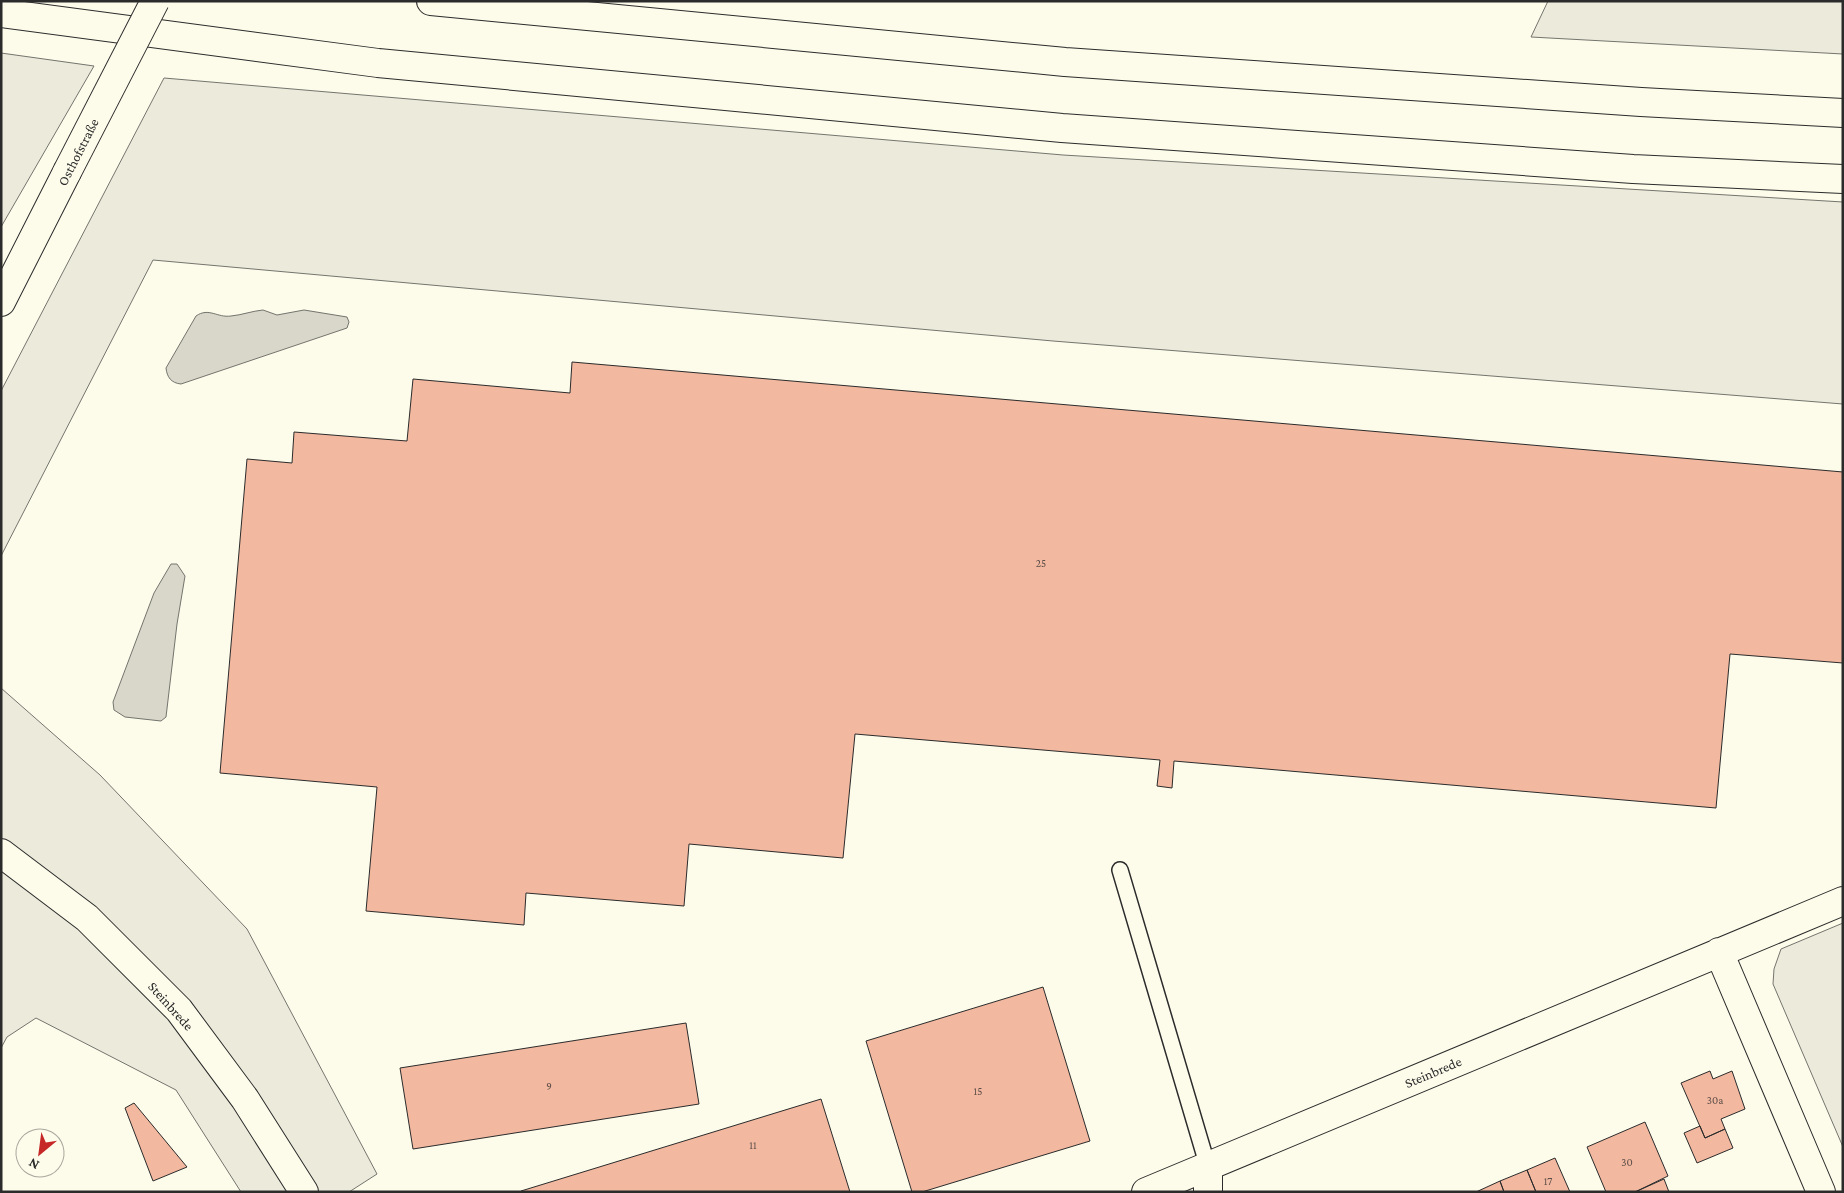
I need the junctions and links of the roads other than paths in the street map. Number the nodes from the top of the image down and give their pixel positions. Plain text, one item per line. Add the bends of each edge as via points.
1 (155, 1) edge
2 (431, 1) edge
3 (1, 13) edge
4 (1843, 113) edge
5 (1843, 179) edge
6 (1, 302) edge
7 (1, 853) edge
8 (1120, 870) dead end
9 (1843, 901) edge
10 (1719, 952) junction
11 (1208, 1179) edge
12 (304, 1192) edge
13 (1146, 1192) edge
14 (1821, 1192) edge

1 - 6 main road, Osthofstraße, bridge
2 - 4 main road via 1065,62
3 - 5 main road via 378,63 1052,127 1633,169
7 - 12 main road, Steinbrede via 87,918 179,1010 245,1099
8 - 11 lane
9 - 10 main road, Steinbrede
10 - 11 main road, Steinbrede
10 - 14 main road
11 - 13 main road, Steinbrede

